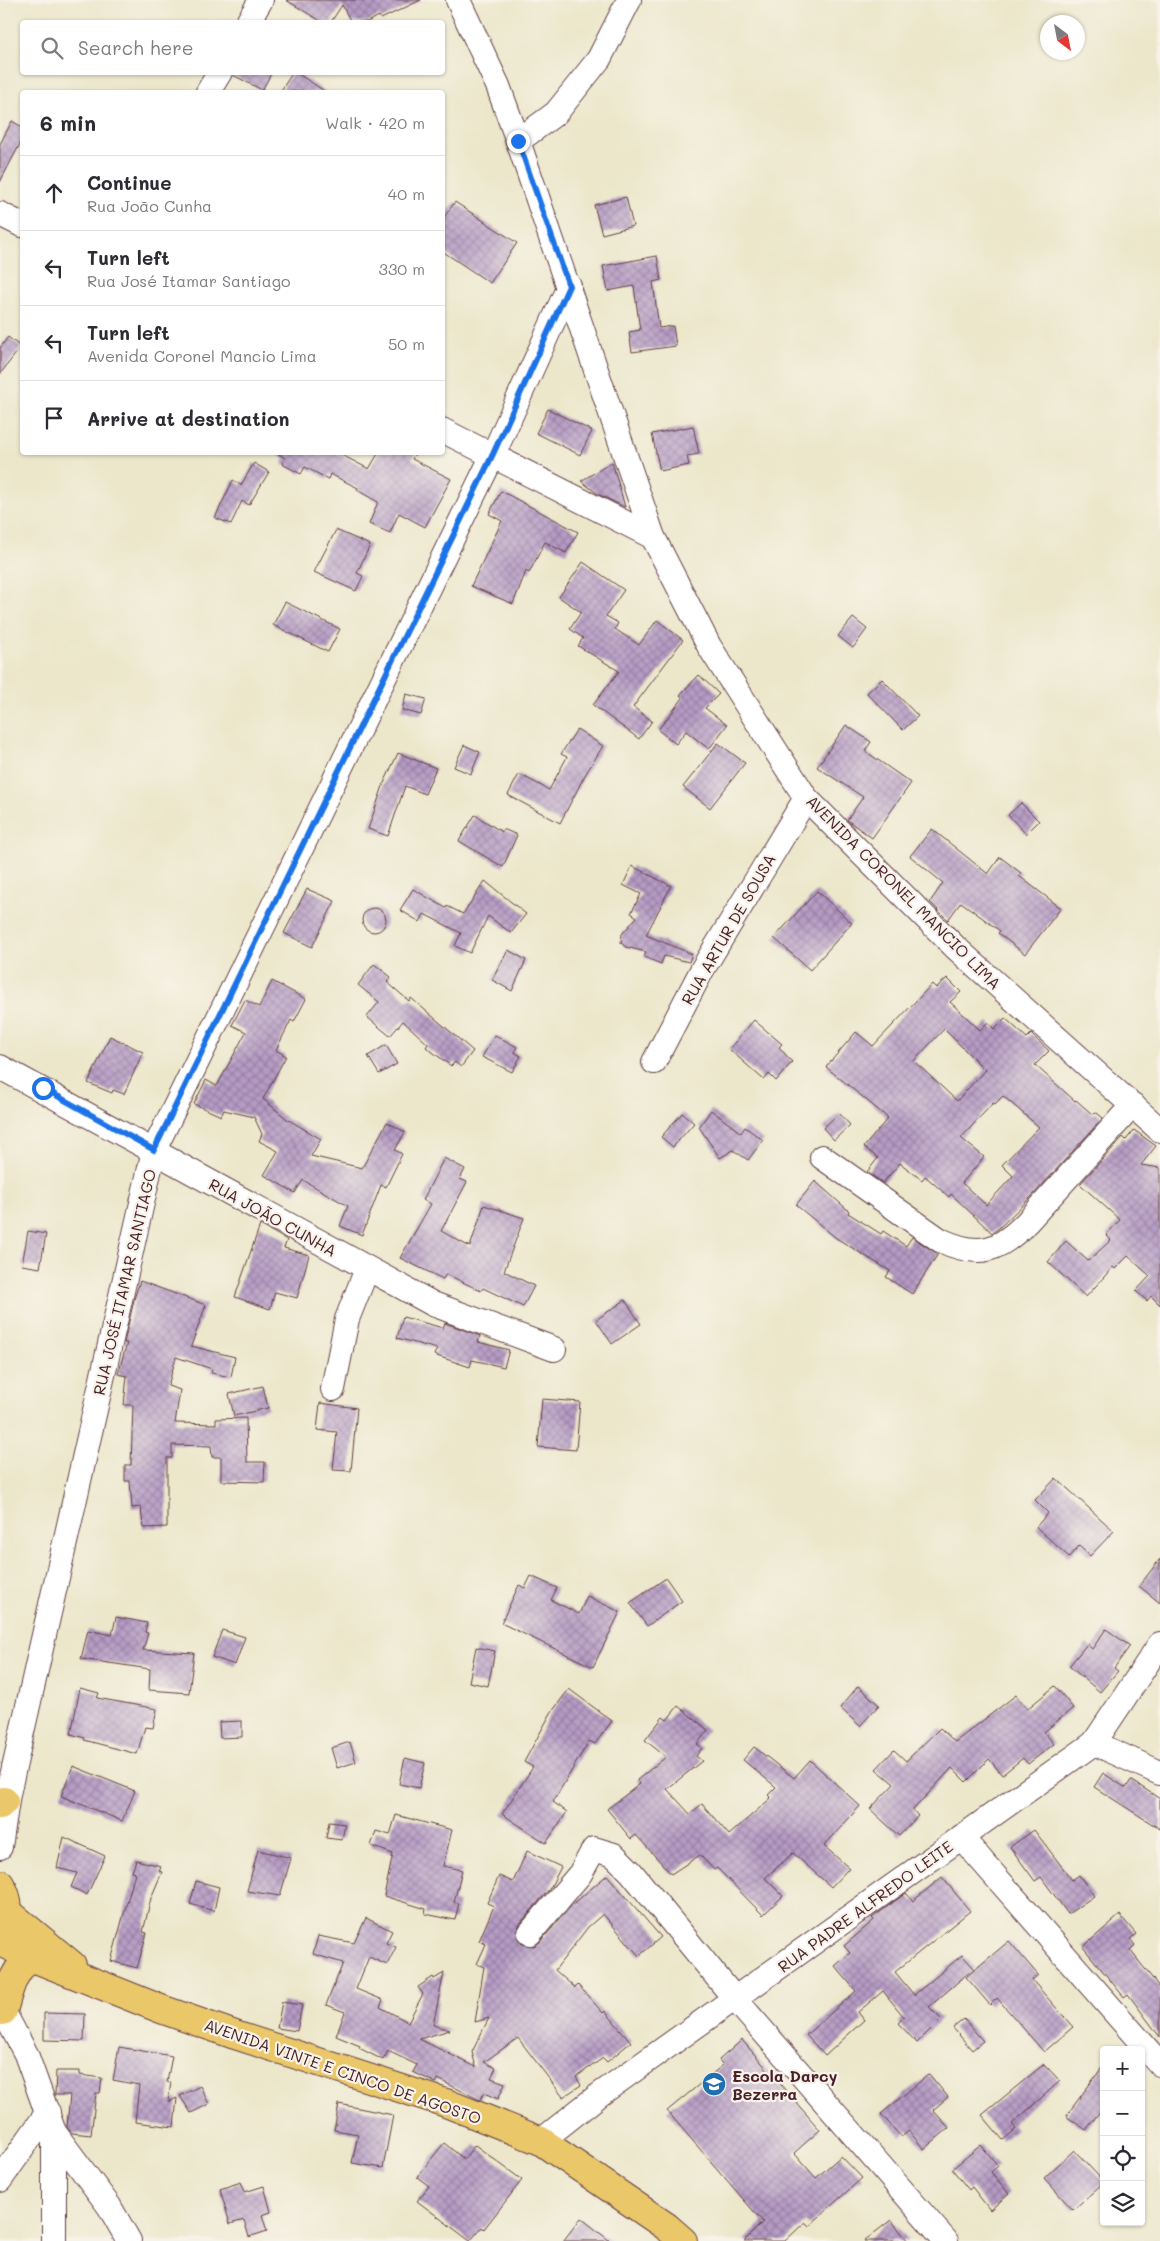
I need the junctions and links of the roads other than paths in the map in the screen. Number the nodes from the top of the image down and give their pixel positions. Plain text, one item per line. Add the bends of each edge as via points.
1 (261, 0) edge
2 (458, 0) edge
3 (629, 0) edge
4 (249, 20) edge
5 (218, 75) edge
6 (209, 90) edge
7 (518, 141) junction
8 (0, 214) edge
9 (20, 224) edge
10 (569, 286) junction
11 (445, 431) edge
12 (493, 454) junction
13 (653, 537) junction
14 (806, 798) junction
15 (654, 1062) dead end
16 (0, 1067) edge
17 (1134, 1105) junction
18 (1160, 1130) edge
19 (154, 1150) junction
20 (822, 1157) dead end
21 (367, 1269) junction
22 (554, 1349) dead end
23 (333, 1389) dead end
24 (1160, 1644) edge
25 (1094, 1743) junction
26 (1160, 1773) edge
27 (3, 1802) edge
28 (960, 1837) junction
29 (0, 1847) edge
30 (0, 1884) edge
31 (4, 1921) edge
32 (530, 1933) dead end
33 (0, 1942) edge
34 (31, 1957) junction
35 (95, 1983) junction
36 (735, 1999) junction
37 (2, 2011) edge
38 (1160, 2064) edge
39 (51, 2122) junction
40 (541, 2141) junction
41 (0, 2180) edge
42 (54, 2241) edge
43 (130, 2241) edge
44 (683, 2241) edge
45 (946, 2241) edge

1 - 4 street
2 - 7 street, AVENIDA CORONEL MANCIO LIMA via 498,86
3 - 7 street via 599,59 556,113
5 - 6 street
7 - 10 street, AVENIDA CORONEL MANCIO LIMA
8 - 9 street
10 - 12 street, RUA JOSÉ ITAMAR SANTIAGO
10 - 13 street, AVENIDA CORONEL MANCIO LIMA
11 - 12 street
12 - 13 street
12 - 19 street, RUA JOSÉ ITAMAR SANTIAGO
13 - 14 street, AVENIDA CORONEL MANCIO LIMA via 709,646
14 - 15 street, RUA ARTUR DE SOUSA via 702,970
14 - 17 street, AVENIDA CORONEL MANCIO LIMA via 956,948
16 - 19 street, RUA JOÃO CUNHA
17 - 18 street, AVENIDA CORONEL MANCIO LIMA
17 - 20 street via 1011,1239 994,1248 957,1248 940,1240
19 - 21 street, RUA JOÃO CUNHA
19 - 27 street, RUA JOSÉ ITAMAR SANTIAGO
21 - 22 street, RUA JOÃO CUNHA via 433,1304
21 - 23 street via 346,1319
24 - 25 street, RUA PADRE ALFREDO LEITE
25 - 26 street
25 - 28 street, RUA PADRE ALFREDO LEITE
27 - 29 street, RUA JOSÉ ITAMAR SANTIAGO
28 - 36 street, RUA PADRE ALFREDO LEITE
28 - 38 street
30 - 31 main road via 8,1902
31 - 35 main road, AVENIDA VINTE E CINCO DE AGOSTO
32 - 36 street via 580,1874 594,1849 614,1855
33 - 34 main road, AVENIDA VINTE E CINCO DE AGOSTO
34 - 35 main road, AVENIDA VINTE E CINCO DE AGOSTO
34 - 37 main road via 20,1965
35 - 40 main road, AVENIDA VINTE E CINCO DE AGOSTO via 235,2035 446,2103
36 - 40 street, RUA PADRE ALFREDO LEITE via 599,2095
36 - 45 street
37 - 39 street via 26,2054
39 - 41 street
39 - 42 street
39 - 43 street
40 - 44 main road, AVENIDA VINTE E CINCO DE AGOSTO

